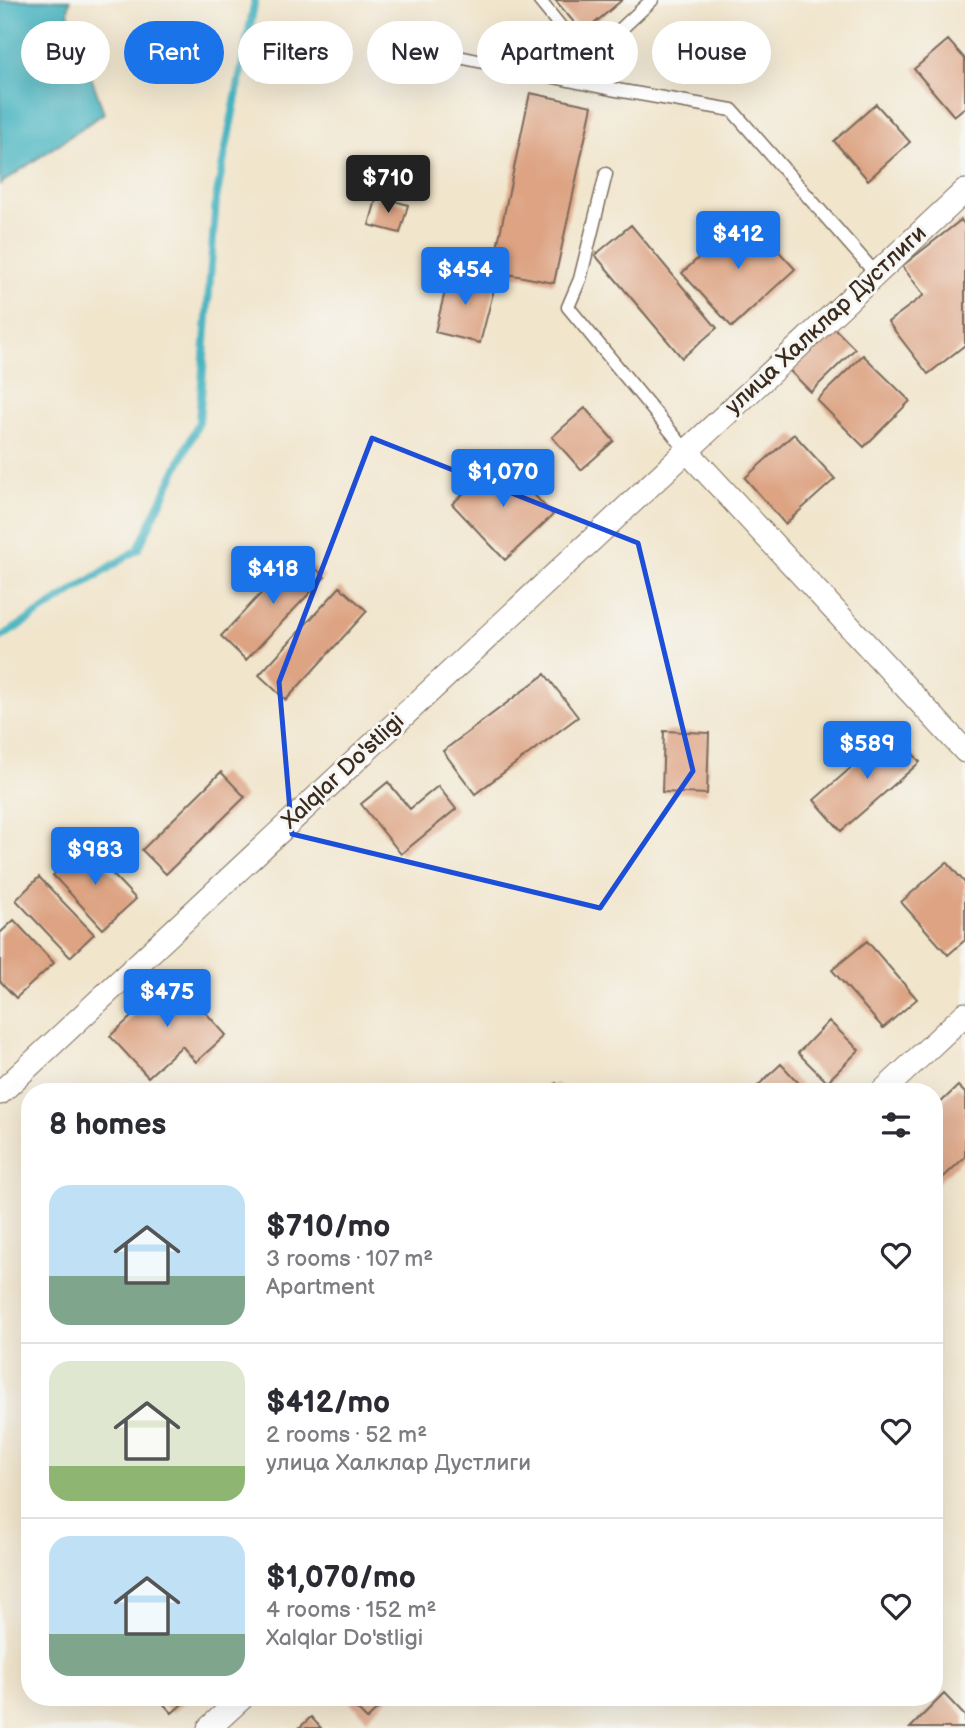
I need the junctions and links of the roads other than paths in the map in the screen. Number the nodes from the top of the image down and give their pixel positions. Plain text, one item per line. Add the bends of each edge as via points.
1 (539, 0) edge
2 (652, 0) edge
3 (556, 21) edge
4 (630, 21) edge
5 (463, 58) edge
6 (607, 84) edge
7 (611, 89) junction
8 (606, 174) dead end
9 (965, 191) edge
10 (876, 274) junction
11 (687, 450) junction
12 (965, 751) edge
13 (965, 1014) edge
14 (892, 1083) edge
15 (0, 1093) edge
16 (233, 1706) edge
17 (209, 1728) edge

1 - 3 lane
2 - 4 lane
5 - 7 lane
6 - 7 lane
7 - 10 lane via 732,110
8 - 11 lane via 580,279 568,307
9 - 10 street, улица Халклар Дустлиги
10 - 11 street, улица Халклар Дустлиги
11 - 12 street
11 - 15 street, Xalqlar Do'stligi
13 - 14 street
16 - 17 street

